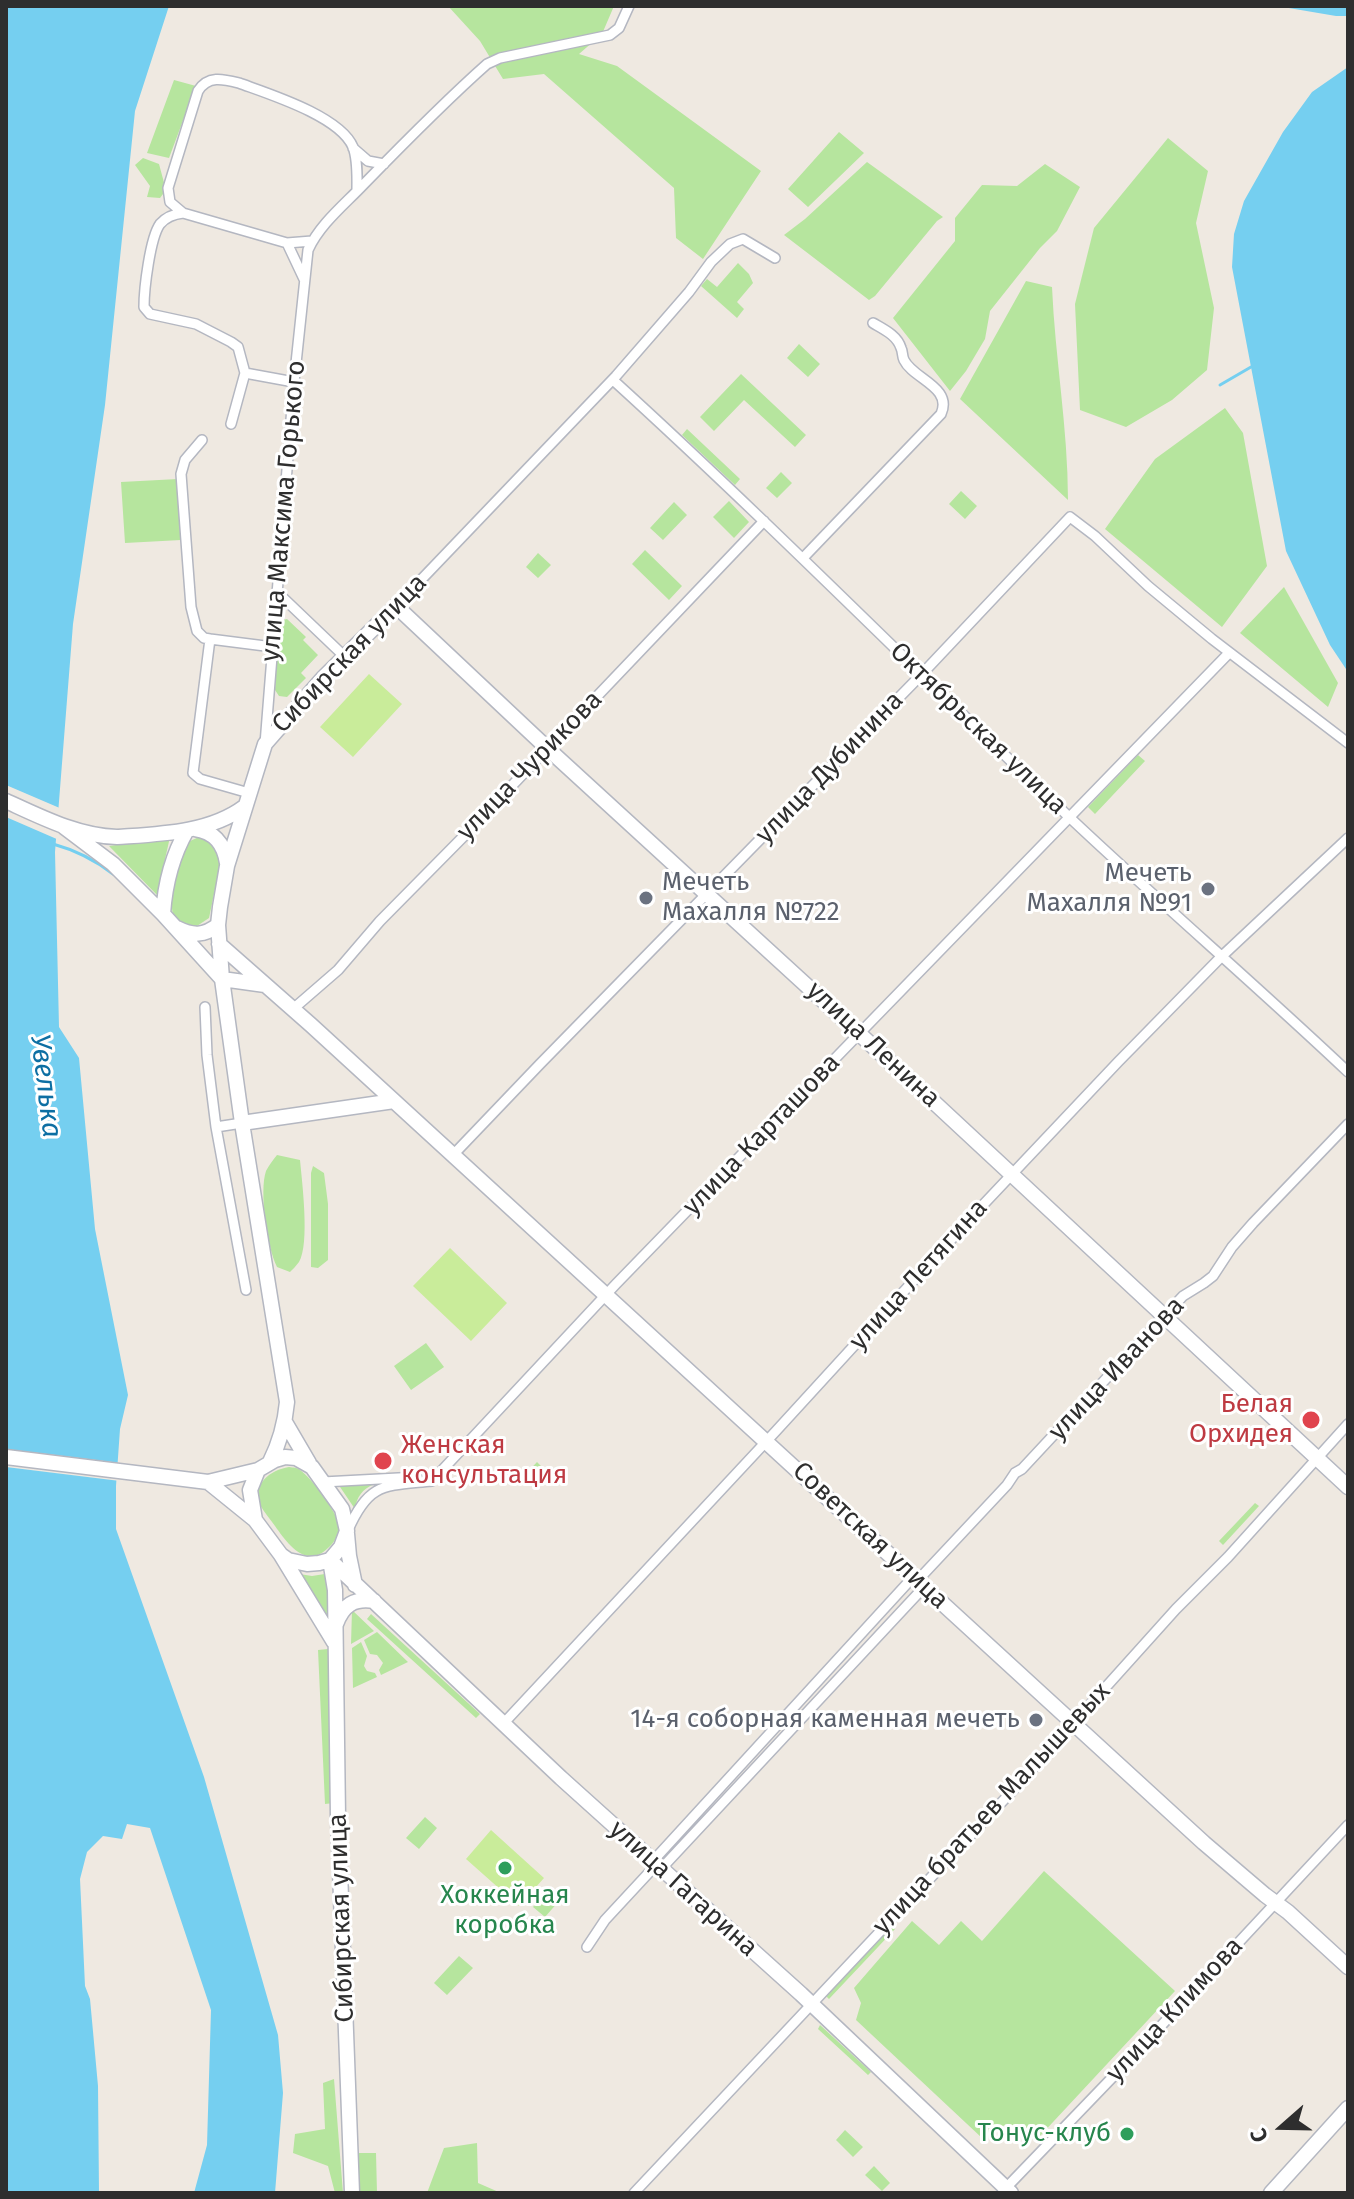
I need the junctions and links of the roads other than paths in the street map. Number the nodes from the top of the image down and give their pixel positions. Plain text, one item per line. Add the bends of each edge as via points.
1 (629, 6) edge
2 (353, 148) junction
3 (384, 164) junction
4 (357, 191) junction
5 (183, 213) junction
6 (312, 241) junction
7 (287, 243) junction
8 (775, 258) dead end
9 (304, 279) junction
10 (873, 323) dead end
11 (245, 373) junction
12 (613, 380) junction
13 (294, 382) junction
14 (231, 424) dead end
15 (202, 440) dead end
16 (764, 521) junction
17 (803, 558) junction
18 (277, 592) junction
19 (396, 606) junction
20 (210, 639) junction
21 (273, 647) junction
22 (1229, 653) junction
23 (344, 656) junction
24 (921, 675) junction
25 (1348, 743) edge
26 (265, 744) junction
27 (547, 748) junction
28 (247, 800) junction
29 (6, 801) edge
30 (1070, 817) junction
31 (64, 827) junction
32 (189, 829) junction
33 (1348, 838) edge
34 (227, 866) junction
35 (707, 893) junction
36 (168, 920) junction
37 (218, 925) junction
38 (219, 944) junction
39 (1221, 957) junction
40 (222, 979) junction
41 (267, 985) junction
42 (205, 1007) dead end
43 (293, 1009) junction
44 (860, 1034) junction
45 (1348, 1072) edge
46 (394, 1101) junction
47 (242, 1123) junction
48 (1348, 1124) edge
49 (216, 1127) junction
50 (453, 1155) junction
51 (1012, 1174) junction
52 (246, 1290) dead end
53 (606, 1296) junction
54 (1165, 1316) junction
55 (285, 1422) junction
56 (1348, 1424) edge
57 (766, 1441) junction
58 (6, 1457) edge
59 (1316, 1457) junction
60 (264, 1466) junction
61 (312, 1467) junction
62 (434, 1478) junction
63 (208, 1482) junction
64 (323, 1482) junction
65 (1348, 1487) edge
66 (255, 1520) junction
67 (347, 1531) junction
68 (281, 1555) junction
69 (330, 1560) junction
70 (919, 1581) junction
71 (355, 1585) junction
72 (374, 1601) junction
73 (335, 1635) junction
74 (1073, 1723) junction
75 (503, 1724) junction
76 (1348, 1825) edge
77 (656, 1865) junction
78 (1276, 1903) junction
79 (587, 1947) dead end
80 (1348, 1967) edge
81 (812, 2005) junction
82 (1348, 2108) edge
83 (1006, 2191) edge
84 (352, 2193) edge
85 (634, 2193) edge
86 (1271, 2193) edge

1 - 3 street, улица Максима Горького via 610,35 487,64
2 - 3 street via 368,161
2 - 4 street
2 - 5 street via 329,122 263,92 226,79 205,82 168,188 170,202
3 - 4 street, улица Максима Горького
4 - 6 street, улица Максима Горького
5 - 7 street
5 - 11 street via 164,220 154,236 144,307 150,314 192,322 231,342 242,355
6 - 7 street
6 - 9 street, улица Максима Горького
7 - 9 street
8 - 12 street, Сибирская улица via 743,239 730,244
9 - 13 street, улица Максима Горького
10 - 17 street via 898,340 904,361 936,389 944,401 941,414
11 - 13 street
11 - 14 street
12 - 16 street, Октябрьская улица
12 - 19 street, Сибирская улица
13 - 18 street, улица Максима Горького
15 - 20 street via 181,474 191,607 197,631
16 - 17 street, Октябрьская улица
16 - 27 street, улица Чурикова
17 - 24 street, Октябрьская улица
18 - 21 street, улица Максима Горького
18 - 23 street
19 - 23 street, Сибирская улица
19 - 27 street, улица Ленина
20 - 21 street
20 - 28 street via 193,773
21 - 26 street, улица Максима Горького
22 - 24 street, улица Дубинина via 1070,517
22 - 25 street
22 - 30 street, улица Карташова
23 - 26 street, Сибирская улица
24 - 30 street, Октябрьская улица
24 - 35 street, улица Дубинина
26 - 28 street, Сибирская улица
27 - 35 street, улица Ленина
27 - 43 street, улица Чурикова via 338,970
28 - 32 street via 231,817
28 - 34 street, Сибирская улица
29 - 31 street
30 - 39 street, Октябрьская улица
30 - 44 street, улица Карташова
31 - 32 street via 107,837
31 - 36 street via 113,864
32 - 34 street via 217,838
32 - 36 street via 175,850 164,891
33 - 39 street, улица Летягина
34 - 37 street, Сибирская улица
35 - 44 street, улица Ленина
35 - 50 street, улица Дубинина
36 - 37 street via 195,935
36 - 40 street
37 - 38 street, Сибирская улица
38 - 40 street, Сибирская улица
38 - 41 street, Советская улица
39 - 45 street, Октябрьская улица
39 - 51 street, улица Летягина
40 - 41 street
40 - 47 street, Сибирская улица
41 - 43 street, Советская улица
42 - 49 street
43 - 46 street, Советская улица
44 - 51 street, улица Ленина
44 - 53 street, улица Карташова
46 - 47 street
46 - 50 street, Советская улица
47 - 49 street
47 - 55 street, Сибирская улица via 285,1388
48 - 54 street, улица Иванова via 1253,1223 1213,1276
49 - 52 street
50 - 53 street, Советская улица
51 - 54 street, улица Ленина
51 - 57 street, улица Летягина
53 - 57 street, Советская улица
53 - 62 street, улица Карташова
54 - 59 street, улица Ленина
54 - 70 street, улица Иванова
55 - 60 street, Сибирская улица via 279,1444
55 - 61 street, Сибирская улица
56 - 59 street, улица братьев Малышевых
57 - 70 street, Советская улица
57 - 75 street, улица Летягина
58 - 63 street
59 - 65 street, улица Ленина
59 - 74 street, улица братьев Малышевых
60 - 61 street via 291,1457
60 - 63 street
60 - 66 street via 250,1490
61 - 64 street
62 - 64 street
62 - 67 street via 376,1490 357,1507
63 - 66 street
64 - 67 street via 342,1509
66 - 68 street
67 - 69 street
67 - 71 street
68 - 69 street via 307,1564
68 - 73 street, Сибирская улица
69 - 71 street, улица Гагарина
69 - 73 street, Сибирская улица
70 - 74 street, Советская улица
70 - 77 street, улица Иванова
70 - 77 street, улица Иванова
71 - 72 street, улица Гагарина
72 - 73 street via 349,1603
72 - 75 street, улица Гагарина
73 - 84 street, Сибирская улица
74 - 78 street, Советская улица
74 - 81 street, улица братьев Малышевых
75 - 77 street, улица Гагарина
76 - 78 street, улица Климова
77 - 79 street, улица Иванова
77 - 81 street, улица Гагарина
78 - 80 street, Советская улица
78 - 83 street, улица Климова
81 - 83 street, улица Гагарина
81 - 85 street, улица братьев Малышевых
82 - 86 street

